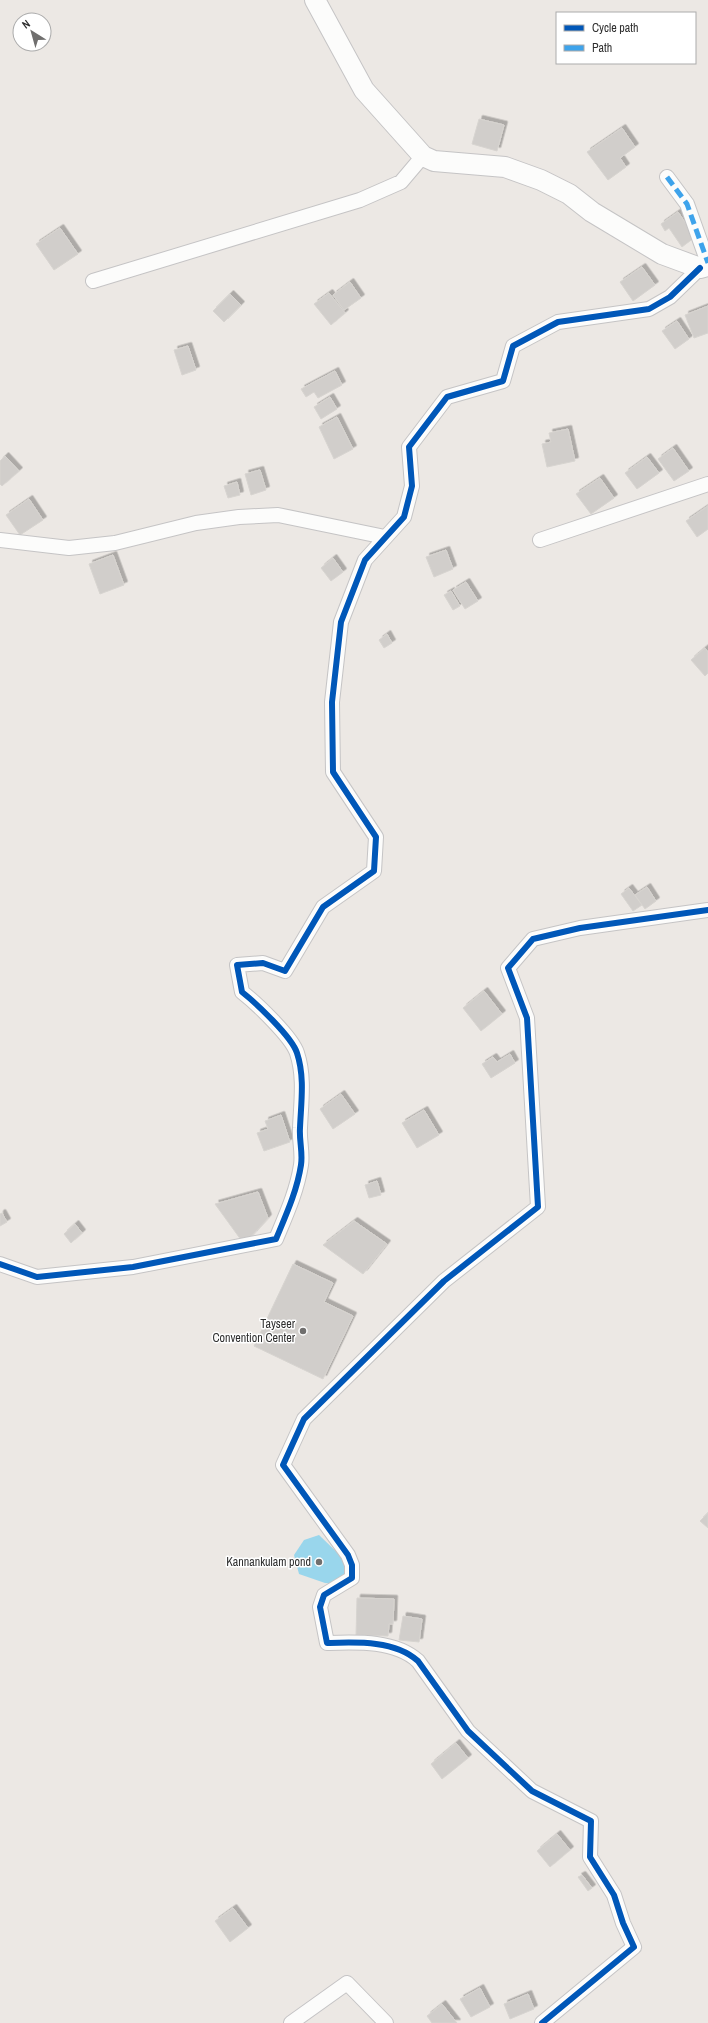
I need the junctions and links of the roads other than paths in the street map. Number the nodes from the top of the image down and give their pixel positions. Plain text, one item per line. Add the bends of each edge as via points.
1 (315, 0) edge
2 (423, 156) junction
3 (667, 176) dead end
4 (705, 266) edge
5 (93, 281) dead end
6 (708, 484) edge
7 (384, 537) junction
8 (0, 540) edge
9 (540, 540) dead end
10 (708, 910) edge
11 (0, 1264) edge
12 (291, 2023) edge
13 (386, 2023) edge
14 (542, 2023) edge

1 - 2 main road via 364,90
2 - 4 main road via 434,161 505,167 541,180 569,194 592,212 662,254
2 - 5 street via 401,182 360,200
3 - 4 street via 687,204
4 - 7 street via 670,297 648,309 558,322 512,346 503,381 447,396 409,447 412,486 404,517
6 - 9 street
7 - 8 street via 278,515 196,523 115,543 69,548
7 - 11 street via 365,560 341,622 332,702 333,772 376,838 374,870 323,907 285,971 263,963 237,965 242,992 275,1023 296,1052 303,1095 299,1130 301,1164 294,1195 276,1240 133,1267 36,1277
10 - 14 street via 580,928 533,938 508,968 527,1018 538,1207 444,1281 304,1419 283,1465 348,1555 352,1565 352,1578 324,1595 320,1607 327,1643 353,1642 396,1648 410,1654 418,1661 468,1731 532,1791 590,1821 590,1857 614,1895 634,1947
12 - 13 street via 347,1984

